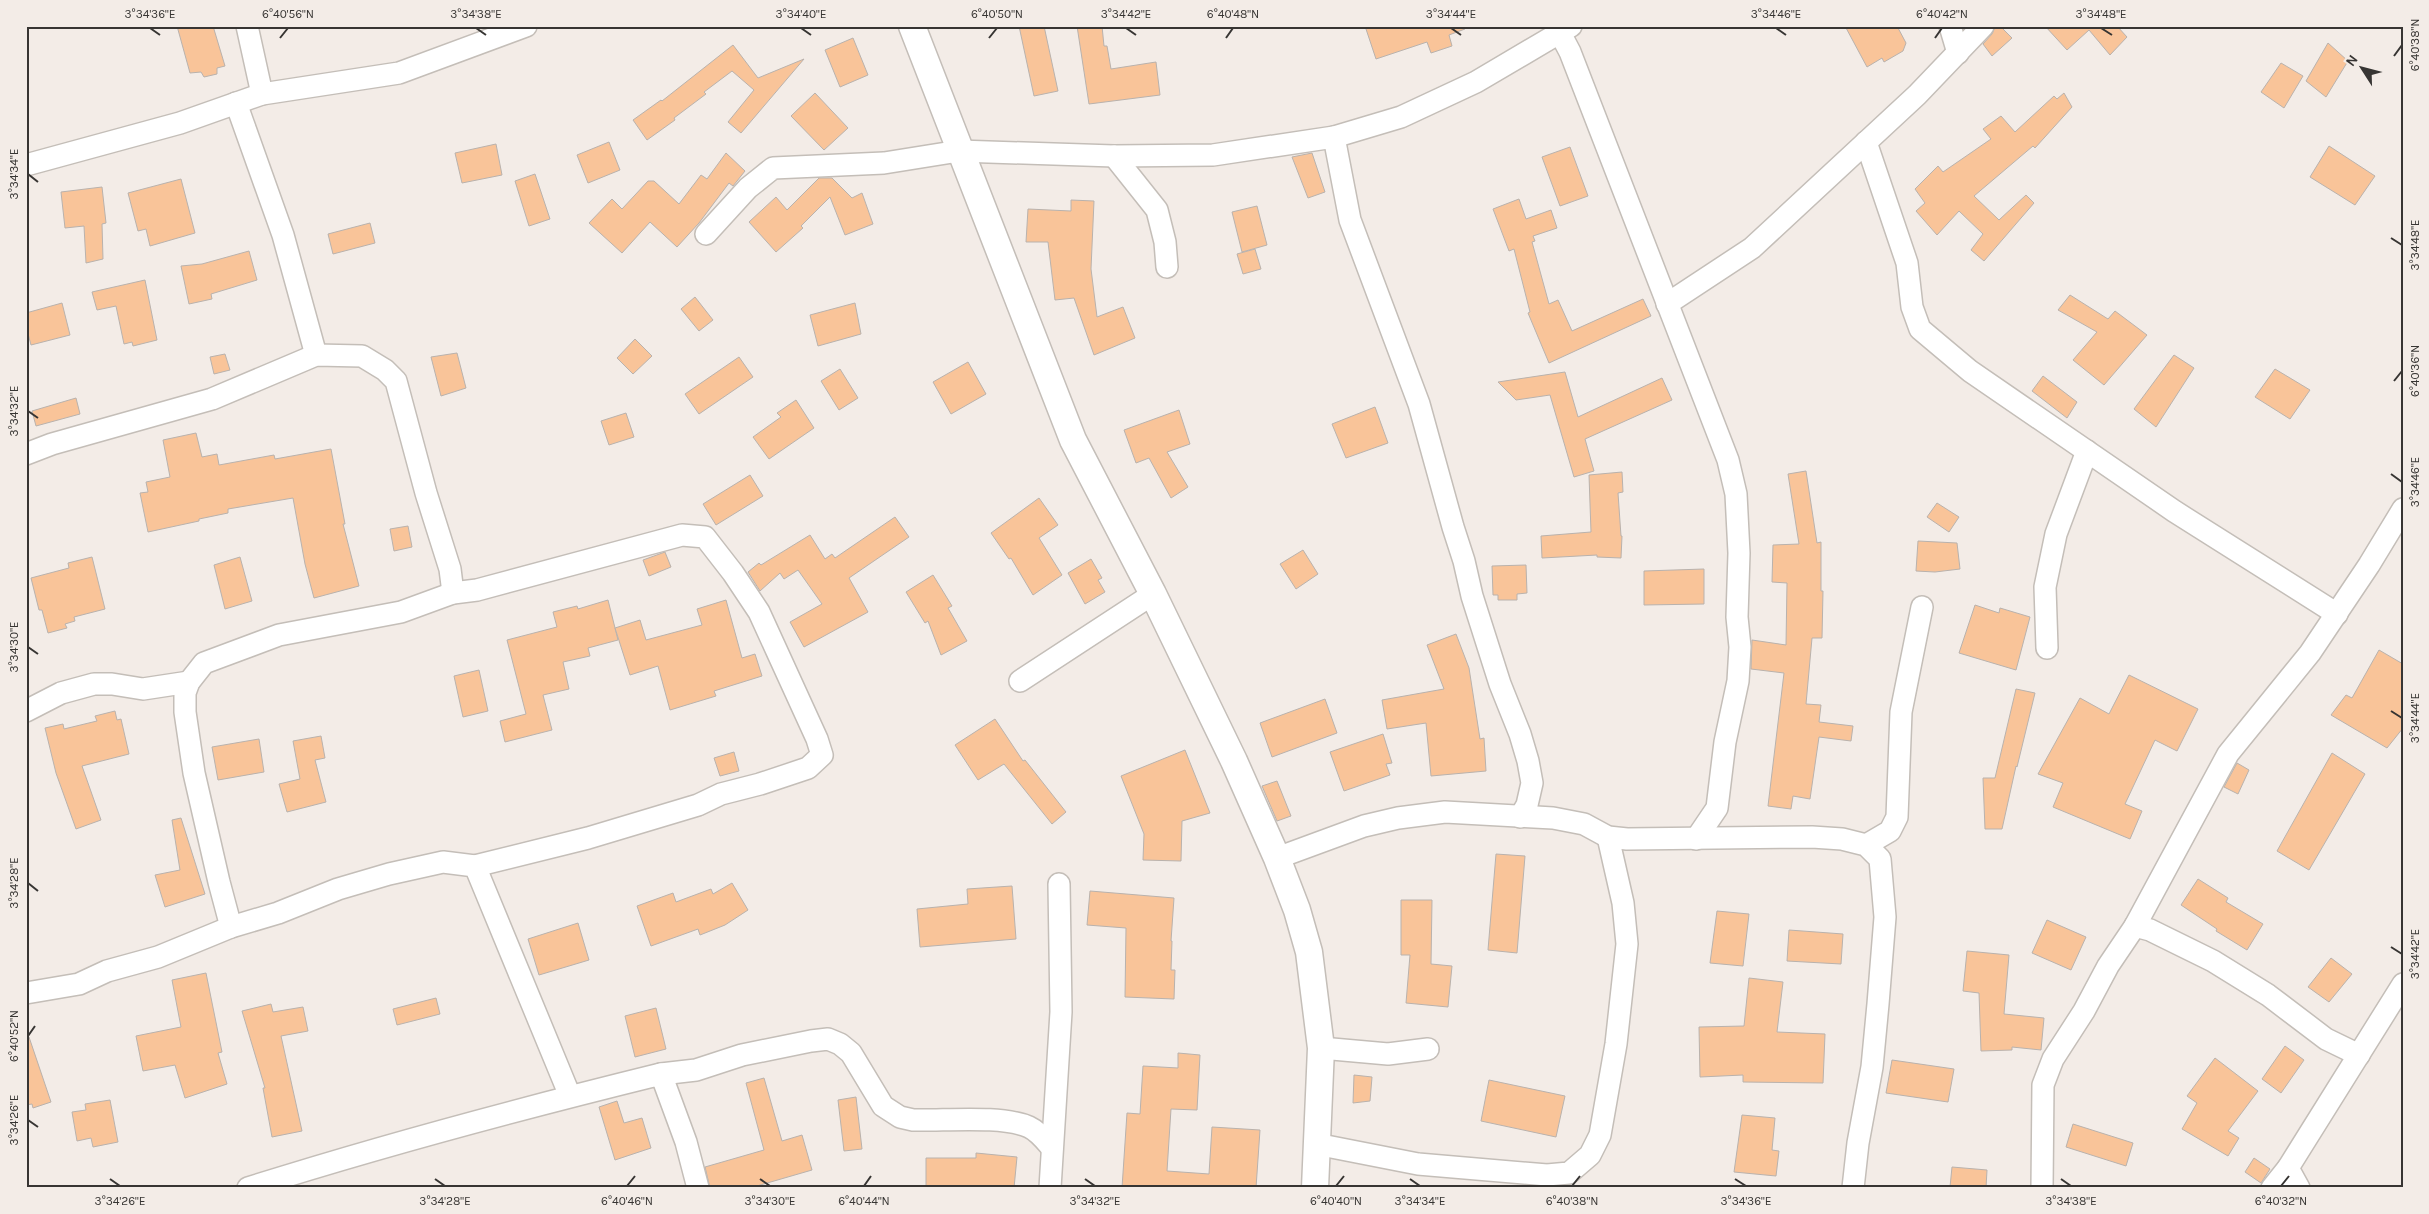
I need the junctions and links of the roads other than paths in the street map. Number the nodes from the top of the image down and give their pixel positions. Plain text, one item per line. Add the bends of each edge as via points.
1 (248, 26) edge
2 (526, 26) edge
3 (912, 26) edge
4 (1950, 26) edge
5 (1983, 26) edge
6 (1565, 30) edge
7 (1958, 53) junction
8 (262, 94) junction
9 (236, 103) junction
10 (1334, 136) junction
11 (1866, 142) junction
12 (959, 151) junction
13 (1114, 156) junction
14 (26, 165) edge
15 (706, 234) dead end
16 (1167, 267) dead end
17 (1668, 304) junction
18 (316, 355) junction
19 (2087, 450) junction
20 (26, 454) edge
21 (2403, 508) edge
22 (453, 593) junction
23 (1153, 594) junction
24 (1922, 607) dead end
25 (2337, 614) junction
26 (2047, 648) dead end
27 (1020, 681) dead end
28 (189, 682) junction
29 (26, 711) edge
30 (1520, 817) junction
31 (1608, 837) junction
32 (1696, 839) junction
33 (1866, 844) junction
34 (1277, 858) junction
35 (475, 866) junction
36 (1059, 884) dead end
37 (2135, 926) junction
38 (231, 927) junction
39 (2403, 984) edge
40 (26, 993) edge
41 (1321, 1048) junction
42 (1428, 1049) dead end
43 (2359, 1055) junction
44 (661, 1074) junction
45 (570, 1096) junction
46 (1316, 1144) junction
47 (1052, 1148) junction
48 (2288, 1168) junction
49 (248, 1188) edge
50 (698, 1188) edge
51 (1050, 1188) edge
52 (1315, 1188) edge
53 (1853, 1188) edge
54 (2042, 1188) edge
55 (2272, 1188) edge
56 (2298, 1188) edge

1 - 8 street
2 - 8 street via 399,73
3 - 12 street
4 - 7 street
5 - 7 street
6 - 10 street via 1476,82 1401,116
6 - 17 street via 1570,52
7 - 11 street
8 - 9 street
9 - 14 street via 180,123
9 - 18 street via 283,235
10 - 13 street via 1214,155
10 - 30 street via 1350,220 1419,404 1472,596 1525,752 1532,783 1527,805
11 - 17 street via 1752,248
11 - 19 street via 1907,263 1912,307 1920,329 1970,370
12 - 13 street
12 - 15 street via 884,163 773,168 748,188
12 - 23 street via 1073,440
13 - 16 street via 1157,210
17 - 32 street via 1728,460 1736,494 1738,681 1725,742 1717,808
18 - 20 street via 212,399 61,441
18 - 22 street via 362,356 396,381 450,569
19 - 25 street via 2174,511
19 - 26 street via 2056,534 2045,587
21 - 25 street
22 - 28 street via 401,612 279,635 204,663
22 - 35 street via 477,590 682,535 705,537 759,612 822,755 808,768 721,794 698,805 588,838
23 - 27 street
23 - 34 street
24 - 33 street via 1901,712 1897,817 1890,831
25 - 37 street via 2310,653 2228,754
28 - 29 street via 142,689 94,684 61,693
28 - 38 street via 185,693 185,712 194,773
30 - 31 street via 1553,818 1584,824
30 - 34 street via 1445,812 1398,818 1364,826
31 - 32 street
31 - 46 street via 1623,903 1627,944 1616,1044 1600,1135 1590,1155 1570,1173 1547,1174 1418,1164
32 - 33 street via 1812,837
33 - 53 street via 1880,859 1885,917 1872,1067
34 - 41 street via 1297,910 1308,952
35 - 38 street via 443,862 389,874
35 - 45 street
36 - 47 street via 1061,1012 1058,1098
37 - 43 street via 2213,961 2268,995 2326,1039
37 - 54 street via 2047,1072
38 - 40 street via 79,984
39 - 43 street
41 - 42 street via 1388,1054
41 - 46 street
43 - 48 street
44 - 45 street
44 - 47 street via 696,1070 742,1055 828,1039 852,1053 883,1106 900,1116 913,1120 1020,1124 1034,1130
44 - 50 street via 686,1142
45 - 49 street
46 - 52 street
47 - 51 street
48 - 55 street
48 - 56 street

